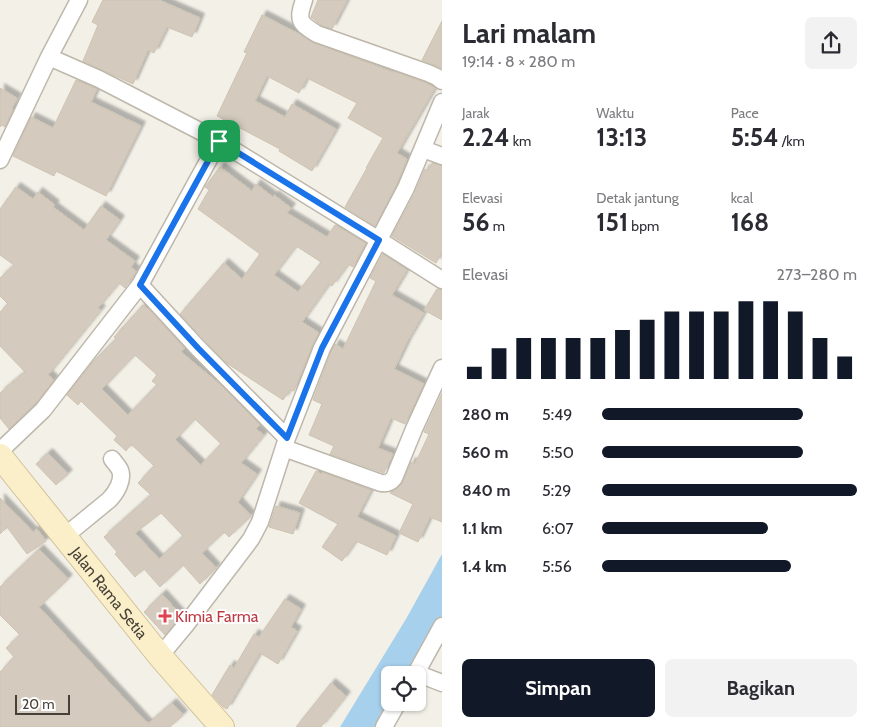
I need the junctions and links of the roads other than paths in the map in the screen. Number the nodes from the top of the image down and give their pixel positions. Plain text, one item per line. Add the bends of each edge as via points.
1 (79, 0) edge
2 (304, 0) edge
3 (49, 57) junction
4 (442, 81) edge
5 (442, 102) edge
6 (219, 141) junction
7 (424, 149) junction
8 (442, 156) edge
9 (0, 160) edge
10 (379, 240) junction
11 (442, 280) edge
12 (140, 285) junction
13 (442, 368) edge
14 (286, 443) junction
15 (0, 451) edge
16 (0, 456) edge
17 (112, 459) dead end
18 (65, 536) junction
19 (442, 626) edge
20 (160, 656) junction
21 (420, 666) edge
22 (426, 678) edge
23 (442, 683) edge
24 (393, 711) edge
25 (222, 727) edge
26 (384, 727) edge

1 - 3 street
2 - 4 street via 301,22 317,34 428,73
3 - 6 street
3 - 9 street
5 - 7 street
6 - 10 street
6 - 12 street
7 - 8 street
7 - 10 street
10 - 11 street
10 - 14 street via 322,348
12 - 14 street
12 - 15 street via 43,410
13 - 14 street via 391,482 380,483
14 - 20 street via 260,522 251,539
16 - 18 street, Jalan Rama Setia
17 - 18 street via 121,477 115,494
18 - 20 street, Jalan Rama Setia
19 - 21 street
20 - 25 street, Jalan Rama Setia
22 - 23 street
24 - 26 street

